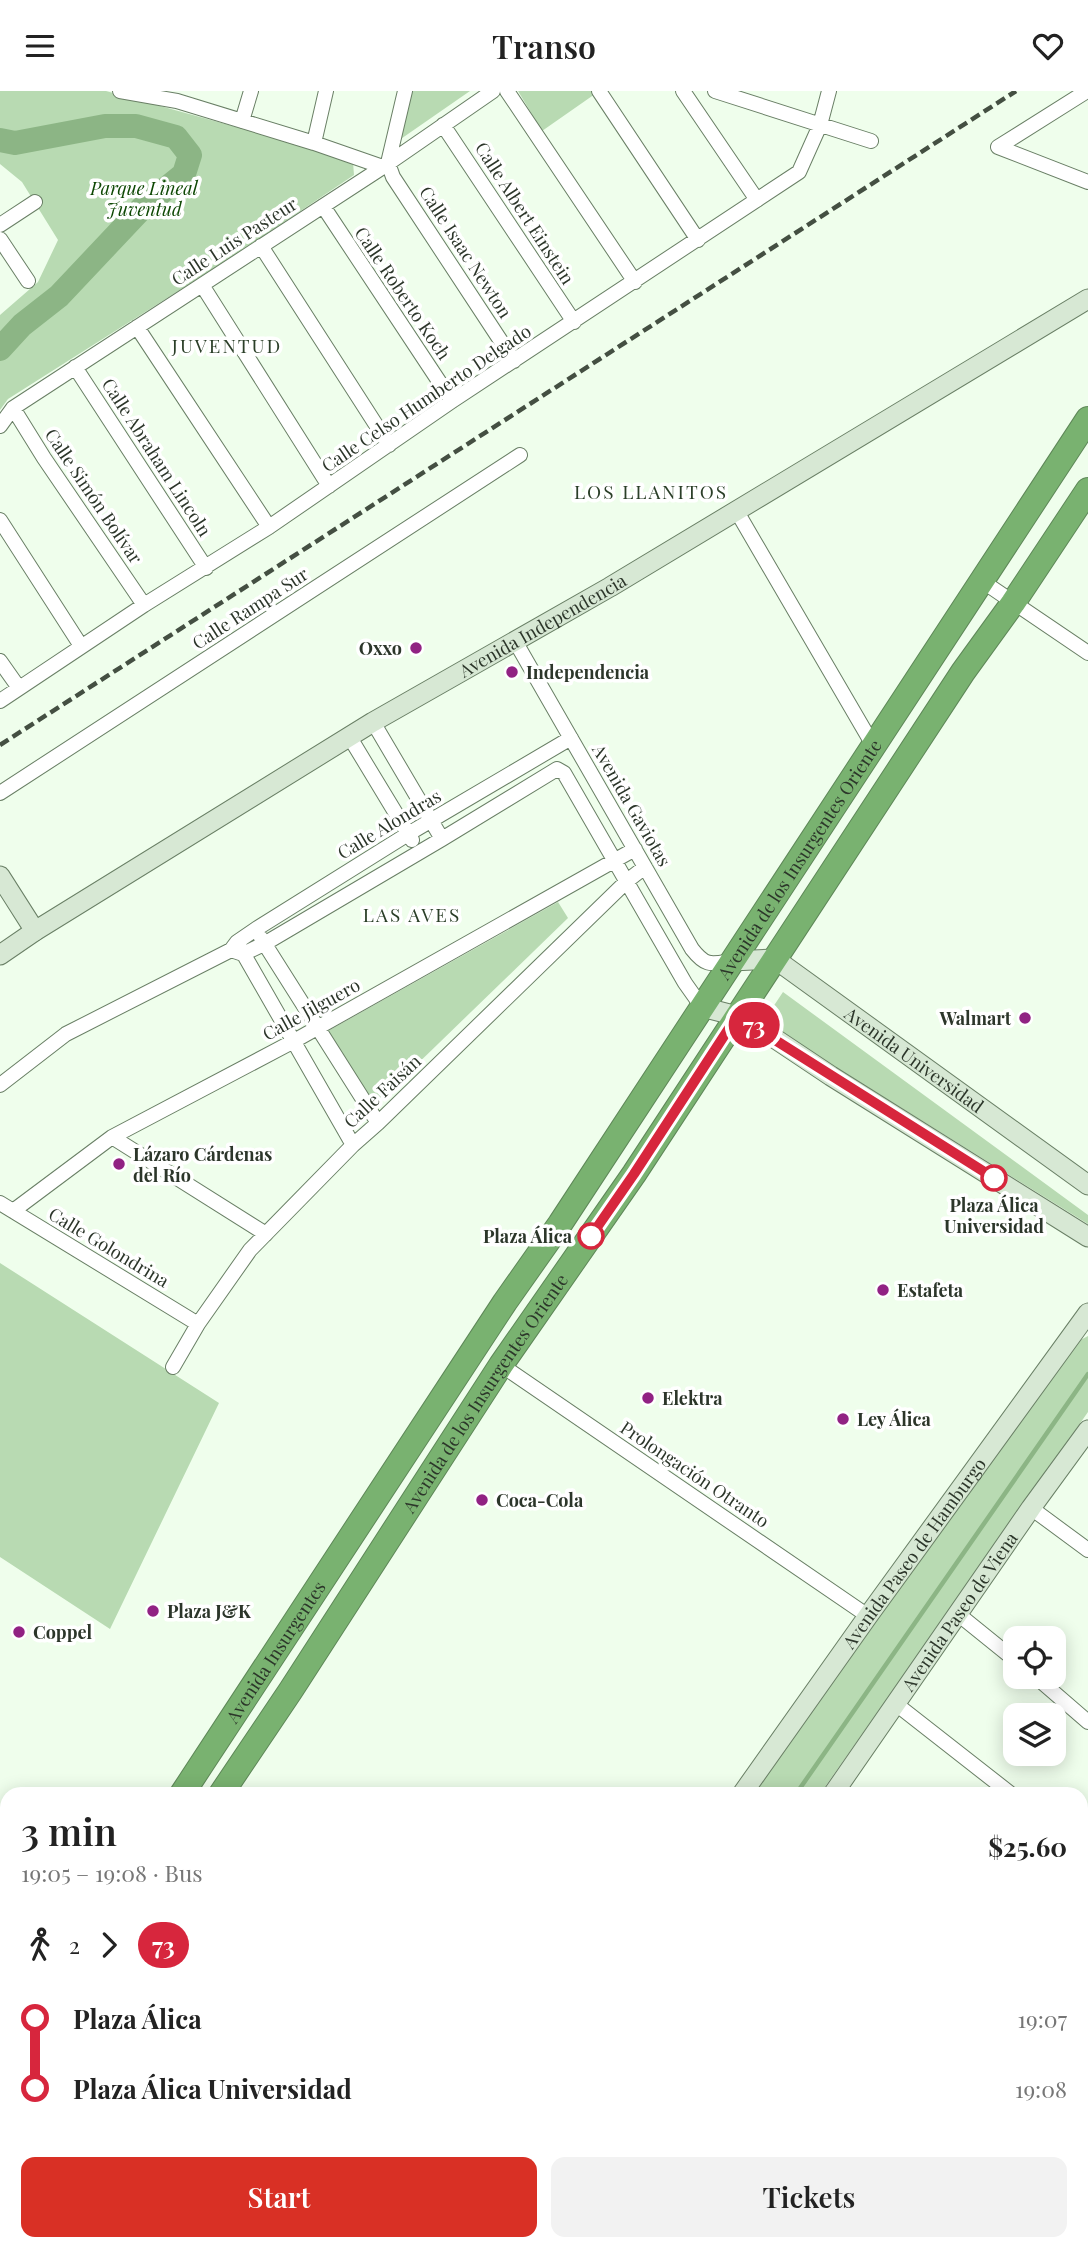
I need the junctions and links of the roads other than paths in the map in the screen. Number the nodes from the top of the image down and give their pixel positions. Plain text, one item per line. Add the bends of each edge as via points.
1 (120, 91) edge
2 (251, 91) edge
3 (326, 91) edge
4 (405, 91) edge
5 (493, 91) edge
6 (508, 91) edge
7 (599, 91) edge
8 (684, 91) edge
9 (715, 91) edge
10 (829, 91) edge
11 (1087, 91) edge
12 (177, 96) edge
13 (242, 121) junction
14 (443, 125) junction
15 (820, 125) junction
16 (871, 141) dead end
17 (314, 143) junction
18 (386, 165) junction
19 (1088, 182) edge
20 (757, 200) junction
21 (35, 202) dead end
22 (323, 206) junction
23 (0, 225) edge
24 (0, 239) edge
25 (698, 240) junction
26 (261, 246) junction
27 (28, 281) dead end
28 (635, 282) junction
29 (202, 285) junction
30 (1088, 299) edge
31 (574, 322) junction
32 (137, 327) junction
33 (514, 361) junction
34 (75, 367) junction
35 (452, 401) junction
36 (13, 408) junction
37 (1088, 419) edge
38 (0, 426) edge
39 (389, 445) junction
40 (520, 455) dead end
41 (329, 486) junction
42 (1088, 490) edge
43 (736, 510) junction
44 (0, 520) edge
45 (269, 527) junction
46 (205, 568) junction
47 (982, 581) junction
48 (1013, 603) junction
49 (144, 605) junction
50 (515, 641) junction
51 (81, 646) junction
52 (1088, 653) edge
53 (0, 661) edge
54 (19, 688) junction
55 (0, 701) edge
56 (373, 722) junction
57 (349, 737) junction
58 (571, 738) junction
59 (873, 745) junction
60 (0, 793) edge
61 (430, 821) junction
62 (408, 834) junction
63 (442, 839) junction
64 (635, 849) junction
65 (421, 851) junction
66 (612, 860) junction
67 (645, 867) junction
68 (0, 876) edge
69 (627, 881) junction
70 (256, 929) junction
71 (35, 931) junction
72 (264, 944) junction
73 (237, 948) junction
74 (0, 955) edge
75 (732, 961) junction
76 (780, 962) junction
77 (702, 1007) junction
78 (742, 1021) junction
79 (317, 1027) junction
80 (294, 1041) junction
81 (0, 1085) edge
82 (378, 1123) junction
83 (112, 1137) junction
84 (354, 1145) junction
85 (1088, 1185) edge
86 (633, 1192) dead end
87 (6, 1207) edge
88 (266, 1234) junction
89 (1088, 1237) edge
90 (1088, 1313) edge
91 (198, 1324) junction
92 (501, 1365) junction
93 (173, 1367) dead end
94 (1088, 1430) edge
95 (1031, 1509) junction
96 (369, 1510) junction
97 (396, 1528) junction
98 (1088, 1550) edge
99 (957, 1614) junction
100 (867, 1616) junction
101 (1003, 1650) edge
102 (263, 1672) junction
103 (1050, 1689) edge
104 (291, 1691) junction
105 (896, 1704) junction
106 (231, 1720) junction
107 (1088, 1722) edge
108 (187, 1787) edge
109 (211, 1787) edge
110 (226, 1787) edge
111 (747, 1787) edge
112 (838, 1787) edge
113 (1002, 1787) edge

1 - 12 street
2 - 13 street
3 - 17 street
4 - 18 street
5 - 14 street, Calle Luis Pasteur
6 - 28 street
7 - 25 street
8 - 20 street
9 - 15 street
10 - 15 street, Calle Celso Humberto Delgado
11 - 19 street via 998,147
12 - 13 street
13 - 17 street
14 - 18 street, Calle Luis Pasteur
14 - 31 street, Calle Albert Einstein
15 - 16 street
15 - 20 street, Calle Celso Humberto Delgado via 799,172
17 - 18 street
18 - 22 street, Calle Luis Pasteur
18 - 33 street, Calle Isaac Newton
20 - 25 street, Calle Celso Humberto Delgado
21 - 23 street
22 - 26 street, Calle Luis Pasteur
22 - 35 street, Calle Roberto Koch
24 - 27 street
25 - 28 street, Calle Celso Humberto Delgado
26 - 29 street, Calle Luis Pasteur
26 - 39 street
28 - 31 street, Calle Celso Humberto Delgado
29 - 32 street, Calle Luis Pasteur
29 - 41 street
30 - 43 main road, Avenida Independencia
31 - 33 street, Calle Celso Humberto Delgado
32 - 34 street, Calle Luis Pasteur
32 - 45 street
33 - 35 street, Calle Celso Humberto Delgado
34 - 36 street, Calle Luis Pasteur
34 - 46 street, Calle Abraham Lincoln
35 - 39 street, Calle Celso Humberto Delgado
36 - 38 street, Calle Luis Pasteur
36 - 49 street, Calle Simón Bolívar
37 - 47 highway, Avenida de los Insurgentes Oriente
39 - 41 street, Calle Celso Humberto Delgado
40 - 60 street, Calle Rampa Sur
41 - 45 street, Calle Celso Humberto Delgado
42 - 48 highway, Avenida de los Insurgentes Oriente
43 - 50 main road, Avenida Independencia
43 - 59 street
44 - 51 street
45 - 46 street, Calle Celso Humberto Delgado
46 - 49 street, Calle Celso Humberto Delgado
47 - 48 street
47 - 59 highway, Avenida de los Insurgentes Oriente
48 - 52 street
48 - 76 highway, Avenida de los Insurgentes Oriente via 963,672
49 - 51 street, Calle Celso Humberto Delgado
50 - 56 main road, Avenida Independencia
50 - 58 street, Avenida Gaviotas
51 - 54 street, Calle Celso Humberto Delgado
53 - 54 street
54 - 55 street, Calle Celso Humberto Delgado
56 - 57 main road, Avenida Independencia
56 - 61 street
57 - 62 street
57 - 71 main road, Avenida Independencia
58 - 61 street, Calle Alondras
58 - 64 street, Avenida Gaviotas
59 - 75 highway, Avenida de los Insurgentes Oriente
61 - 62 street, Calle Alondras
61 - 63 street
62 - 65 street
62 - 70 street, Calle Alondras
63 - 65 street, Calle Alondras
63 - 66 street, Calle Alondras via 557,769 564,773
64 - 66 street, Calle Jilguero
64 - 67 street, Avenida Gaviotas
65 - 72 street, Calle Alondras
66 - 69 street
66 - 79 street, Calle Jilguero
67 - 69 street, Calle Faisán
67 - 75 street, Avenida Gaviotas via 700,959 713,964
68 - 71 main road
69 - 77 street
69 - 82 street, Calle Faisán
70 - 72 street
70 - 73 street, Calle Alondras
71 - 74 main road, Avenida Independencia
72 - 73 street, Calle Alondras
72 - 79 street
73 - 80 street
73 - 81 street, Calle Alondras via 66,1034
75 - 76 main road
75 - 77 highway, Avenida de los Insurgentes Oriente
76 - 78 highway, Avenida de los Insurgentes Oriente
76 - 85 main road, Avenida Universidad
77 - 78 main road
77 - 96 highway, Avenida de los Insurgentes Oriente
78 - 86 street, Avenida de los Insurgentes Oriente
78 - 89 main road
78 - 92 highway, Avenida de los Insurgentes Oriente
79 - 80 street, Calle Jilguero
79 - 82 street
80 - 83 street, Calle Jilguero
80 - 84 street
82 - 84 street, Calle Faisán
83 - 87 street, Calle Jilguero
83 - 88 street
84 - 88 street, Calle Faisán
87 - 91 street, Calle Golondrina
88 - 91 street, Calle Faisán
90 - 100 main road, Avenida Paseo de Hamburgo
91 - 93 street, Calle Faisán
92 - 97 highway, Avenida de los Insurgentes Oriente
92 - 100 street, Prolongación Otranto
94 - 95 main road, Avenida Paseo de Viena
95 - 98 street
95 - 99 main road, Avenida Paseo de Viena
96 - 97 highway
96 - 102 highway, Avenida Insurgentes
97 - 104 highway, Avenida Insurgentes
99 - 101 street
99 - 105 main road, Avenida Paseo de Viena
100 - 111 main road, Avenida Paseo de Hamburgo
102 - 104 highway
102 - 106 highway, Avenida Insurgentes
103 - 107 street
104 - 110 highway, Avenida Insurgentes
105 - 112 main road, Avenida Paseo de Viena
105 - 113 street
106 - 108 highway, Avenida Insurgentes
106 - 109 highway via 236,1742

